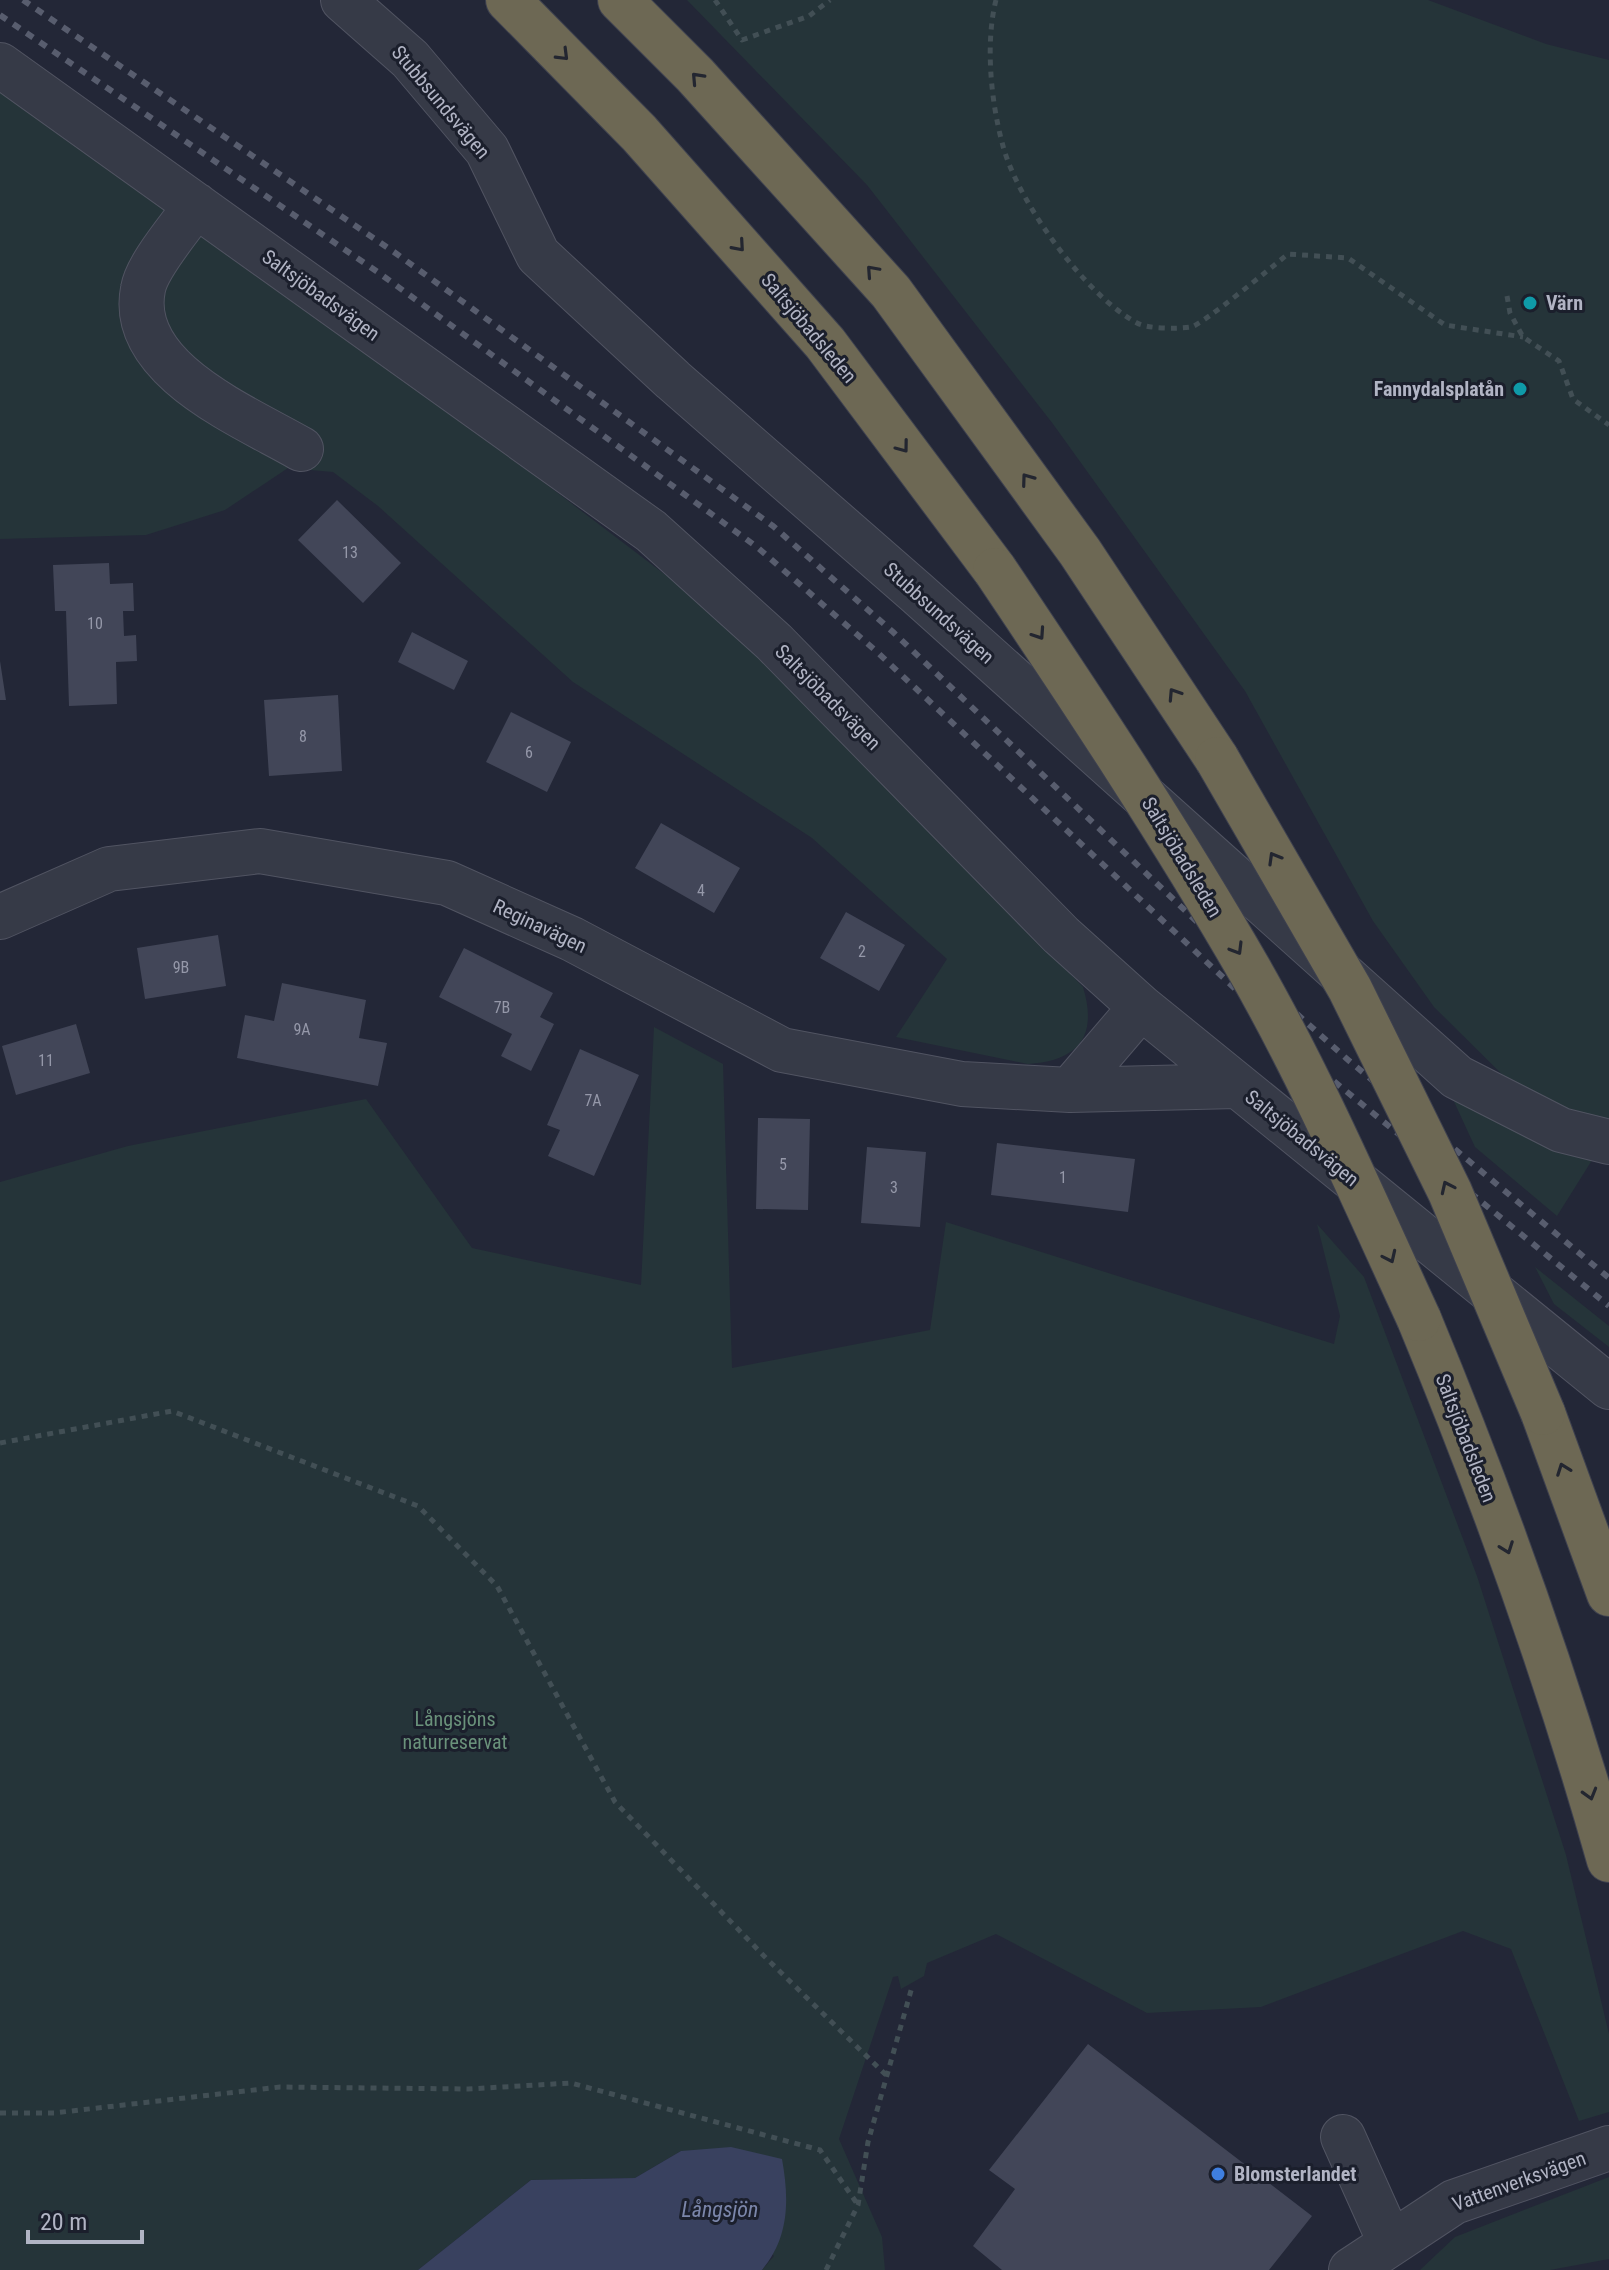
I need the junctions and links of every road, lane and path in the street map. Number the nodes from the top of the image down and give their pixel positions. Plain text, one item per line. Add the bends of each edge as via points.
1 (343, 0) edge
2 (508, 0) edge
3 (620, 0) edge
4 (715, 0) edge
5 (830, 0) edge
6 (996, 0) edge
7 (0, 65) edge
8 (196, 205) junction
9 (1507, 296) dead end
10 (1523, 337) junction
11 (1609, 425) edge
12 (301, 449) dead end
13 (0, 917) edge
14 (1141, 1007) junction
15 (1237, 1086) junction
16 (1070, 1090) junction
17 (1609, 1142) edge
18 (1609, 1387) edge
19 (0, 1443) edge
20 (1609, 1594) edge
21 (1609, 1860) edge
22 (912, 1987) dead end
23 (888, 2077) junction
24 (0, 2113) edge
25 (1343, 2137) dead end
26 (1609, 2148) edge
27 (858, 2205) junction
28 (1390, 2242) junction
29 (826, 2270) edge
30 (1351, 2270) edge

1 - 17 street, Stubbsundsvägen via 410,59 487,150 538,255 673,380 1457,1077 1561,1130
2 -> 21 highway, Saltsjöbadsleden, bridge via 639,133 825,343 995,570 1129,769 1250,972 1351,1172 1463,1426 1571,1726
20 -> 3 highway, bridge via 1543,1413 1450,1192 1357,1003 1217,759 1080,552 891,292
4 - 5 path via 742,40 809,16
6 - 10 path via 993,83 1003,147 1043,229 1103,297 1139,325 1193,327 1288,254 1348,258 1445,325
7 - 8 street, Saltsjöbadsvägen
8 - 12 street via 143,286 141,321 158,354 182,377
8 - 14 street, Saltsjöbadsvägen via 651,531 774,642 1061,935
9 - 10 path
10 - 11 path via 1559,361 1573,399
13 - 16 street, Reginavägen via 109,869 260,851 447,883 572,939 782,1050 962,1084
14 - 15 street, Saltsjöbadsvägen
14 - 16 street
15 - 16 street, Reginavägen
15 - 18 street, Saltsjöbadsvägen
19 - 23 path via 172,1411 418,1506 497,1586 615,1802
22 - 23 path
23 - 27 path via 868,2142
24 - 27 path via 54,2113 280,2087 468,2089 571,2083 820,2150
25 - 28 street
26 - 28 street, Vattenverksvägen via 1454,2202
27 - 29 path
28 - 30 street, Vattenverksvägen

